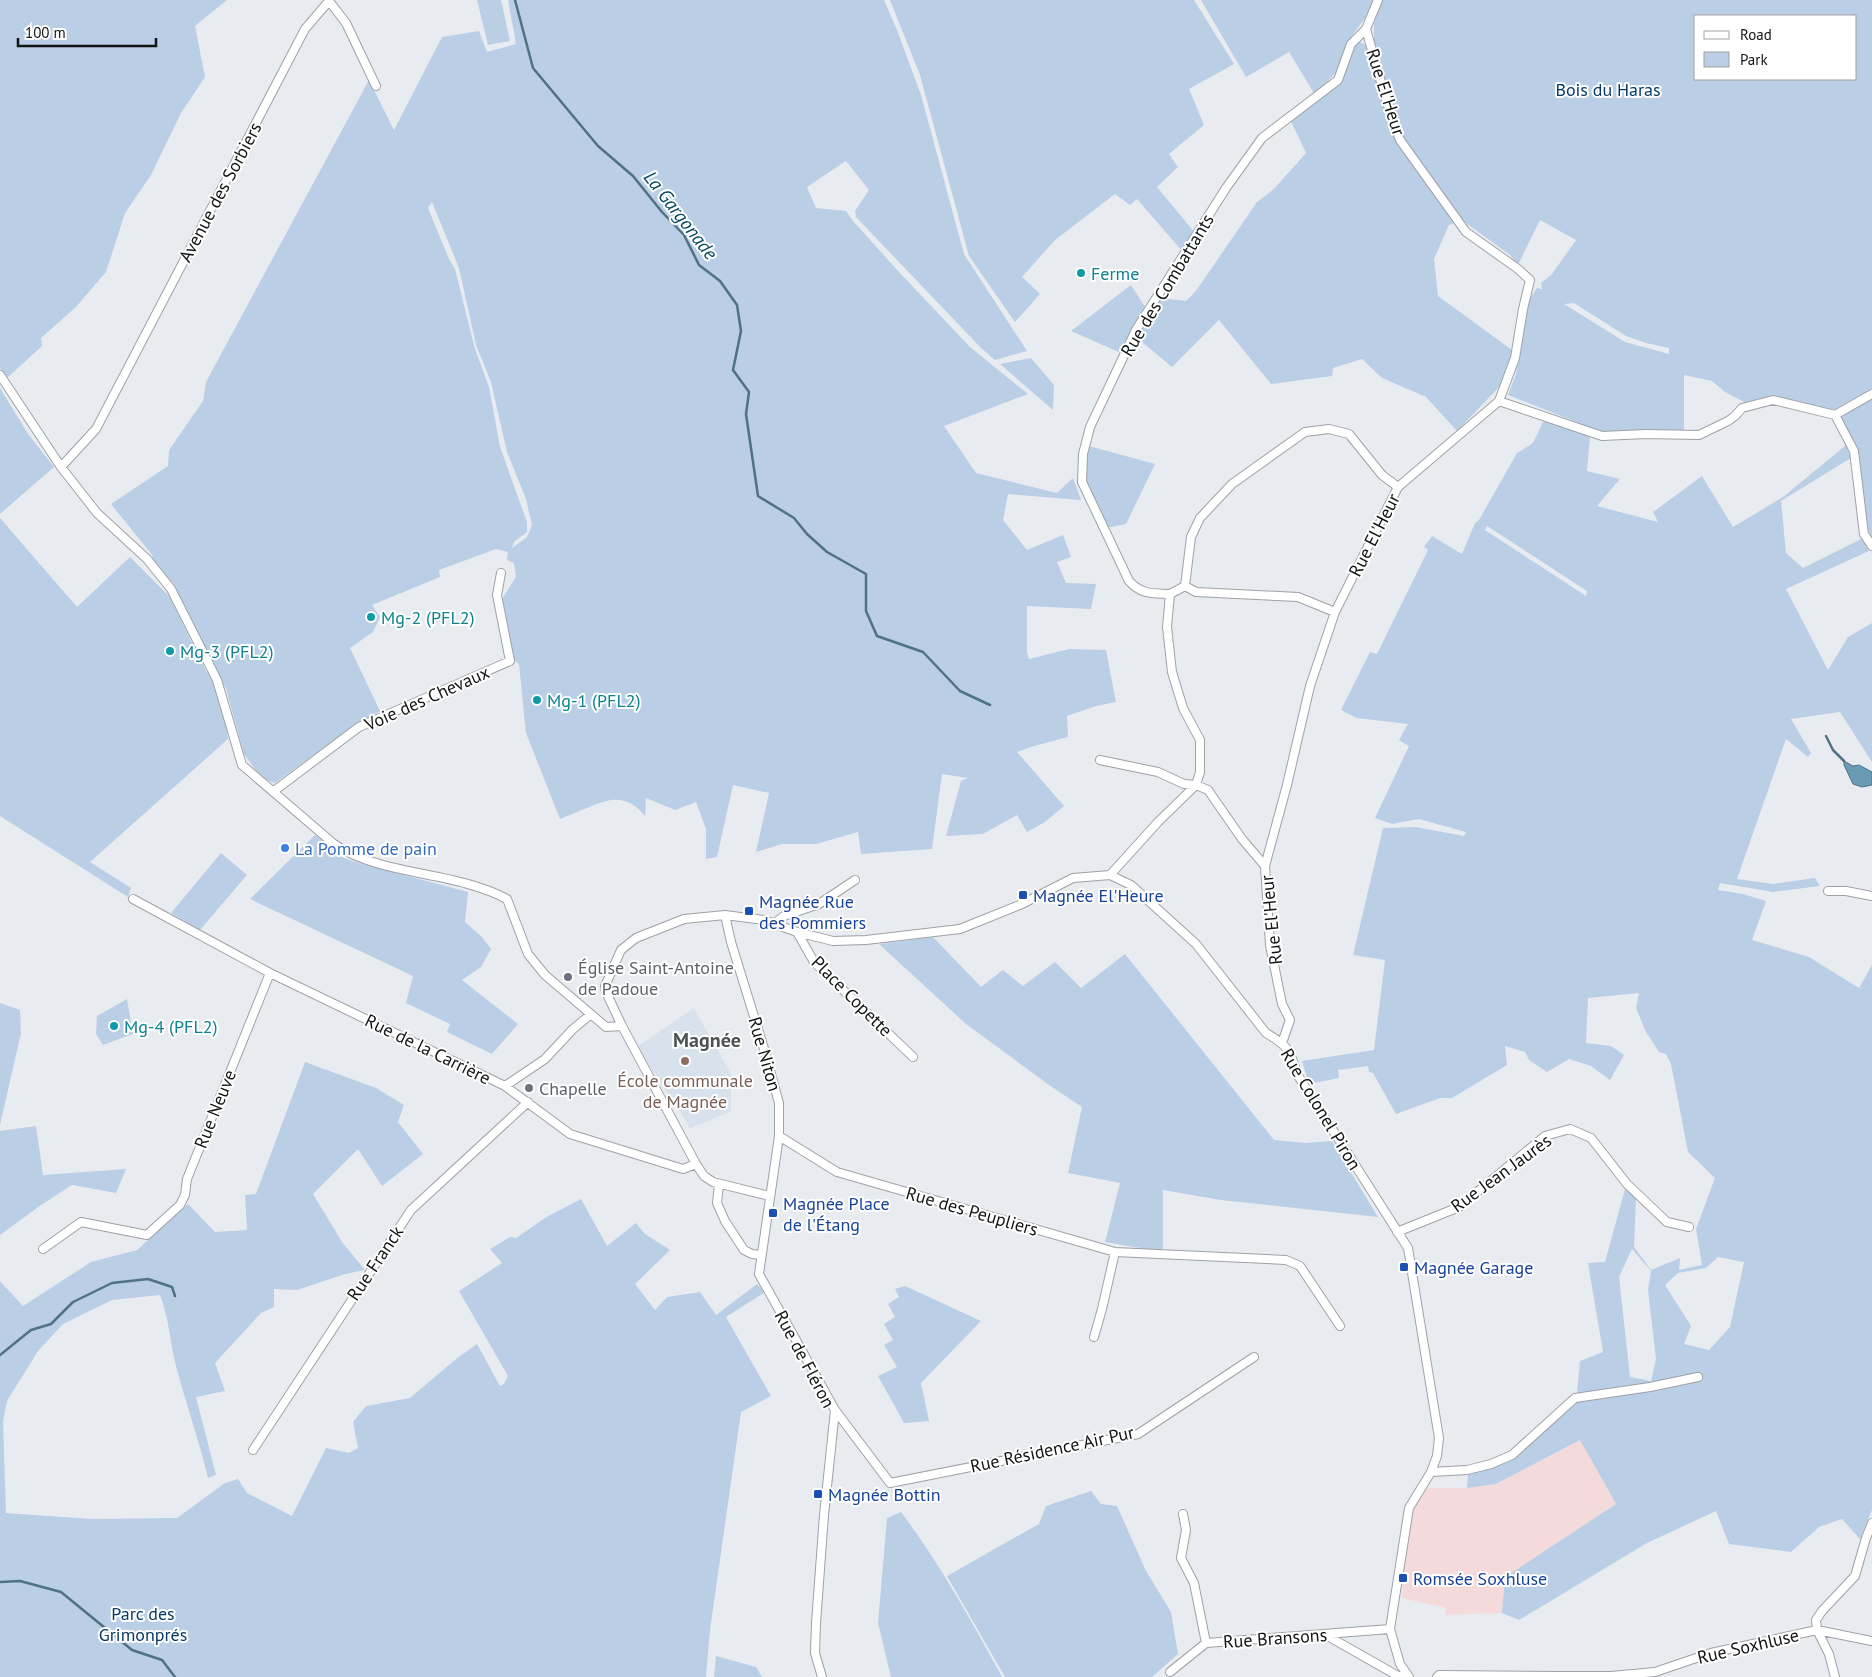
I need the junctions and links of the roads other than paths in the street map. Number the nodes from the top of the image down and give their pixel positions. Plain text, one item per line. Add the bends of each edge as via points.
1 (1378, 0) edge
2 (1366, 29) junction
3 (376, 86) dead end
4 (0, 376) edge
5 (1872, 394) edge
6 (1499, 401) junction
7 (1835, 415) junction
8 (61, 467) junction
9 (1398, 487) junction
10 (1872, 546) edge
11 (501, 573) dead end
12 (1185, 586) junction
13 (1170, 594) junction
14 (1335, 612) junction
15 (1100, 760) dead end
16 (1196, 785) junction
17 (274, 791) junction
18 (1265, 866) junction
19 (1110, 875) junction
20 (855, 880) dead end
21 (1828, 891) dead end
22 (1872, 896) edge
23 (132, 899) dead end
24 (725, 915) junction
25 (775, 923) junction
26 (797, 932) junction
27 (270, 973) junction
28 (591, 1014) junction
29 (622, 1026) junction
30 (1282, 1043) junction
31 (913, 1057) dead end
32 (505, 1086) junction
33 (528, 1102) junction
34 (779, 1136) junction
35 (696, 1164) junction
36 (719, 1184) junction
37 (770, 1196) junction
38 (1689, 1227) dead end
39 (1397, 1232) junction
40 (43, 1250) dead end
41 (1115, 1252) junction
42 (761, 1255) junction
43 (1340, 1326) dead end
44 (1094, 1337) dead end
45 (1254, 1357) dead end
46 (1698, 1377) dead end
47 (835, 1410) junction
48 (253, 1450) dead end
49 (1431, 1472) junction
50 (1183, 1514) dead end
51 (1872, 1523) edge
52 (1390, 1629) junction
53 (1818, 1630) junction
54 (1324, 1634) junction
55 (1872, 1641) edge
56 (1206, 1643) junction
57 (1170, 1672) dead end
58 (822, 1677) edge
59 (1409, 1677) edge
60 (1437, 1677) edge
61 (1835, 1677) edge

1 - 2 street, Rue des Combattants
2 - 6 street, Rue El'Heur via 1400,140 1466,232 1530,280 1516,358
2 - 13 street, Rue des Combattants via 1351,44 1338,80 1262,138 1231,181 1136,330 1090,427 1083,454 1082,482 1128,581 1144,593
3 - 8 street, Avenue des Sorbiers via 346,24 329,0 305,29 96,429
4 - 8 street
5 - 7 street
6 - 7 street via 1602,436 1699,435 1736,416 1742,408 1773,400
6 - 9 street, Rue El'Heur
7 - 10 street via 1854,450 1864,534
8 - 17 street via 98,513 148,559 171,589 217,680 242,765
9 - 12 street via 1382,475 1349,434 1329,429 1305,432 1232,484 1200,518 1191,537
9 - 14 street, Rue El'Heur
11 - 17 street, Voie des Chevaux via 498,595 510,661 359,727
12 - 13 street
12 - 14 street via 1196,592 1298,597
13 - 16 street via 1167,628 1172,672 1183,708 1200,740 1200,772
14 - 18 street, Rue El'Heur via 1310,686
15 - 16 street via 1158,772 1184,784
16 - 18 street via 1208,790
16 - 19 street
17 - 28 street via 346,852 484,889 507,899 528,954 545,975
18 - 30 street, Rue El'Heur via 1270,945 1282,1004 1290,1020
19 - 26 street via 1073,878 1022,904 960,928 833,942
19 - 30 street, Rue Colonel Piron via 1131,885 1196,944 1266,1033
20 - 25 street via 820,904 784,916
21 - 22 street
23 - 27 street, Rue de la Carrière
24 - 25 street
24 - 29 street via 684,919 636,938 621,950 605,986
24 - 34 street, Rue Niton via 778,1103
25 - 26 street
26 - 31 street, Place Copette via 814,962
27 - 32 street, Rue de la Carrière
27 - 40 street, Rue Neuve via 187,1179 180,1205 147,1234 81,1222
28 - 29 street via 606,1027
28 - 32 street via 545,1059
29 - 35 street
30 - 39 street, Rue Colonel Piron via 1291,1054 1296,1074
32 - 33 street, Rue de la Carrière
33 - 35 street, Rue de la Carrière via 570,1134 683,1169
33 - 48 street, Rue Franck via 411,1210
34 - 37 street, Rue Niton
34 - 41 street, Rue des Peupliers via 838,1172
35 - 36 street via 708,1180
36 - 37 street
36 - 42 street via 717,1203 725,1221 744,1250
37 - 42 street, Rue de Fléron
38 - 39 street, Rue Jean Jaurès via 1667,1222 1627,1184 1591,1138 1570,1129 1545,1136 1459,1207
39 - 49 street, Rue Colonel Piron via 1408,1248 1439,1438 1438,1456
41 - 43 street, Rue des Peupliers via 1286,1260 1300,1266
41 - 44 street
42 - 47 street, Rue de Fléron via 759,1274
45 - 47 street, Rue Résidence Air Pur via 1138,1434 890,1483
46 - 49 street via 1575,1398 1512,1455 1467,1470
47 - 58 street, Rue de Fléron via 816,1623 815,1653
49 - 52 street, Rue Colonel Piron via 1408,1508
50 - 56 street via 1186,1530 1182,1558 1194,1583
51 - 53 street, Rue Soxhluse via 1855,1576 1822,1611 1816,1620
52 - 54 street, Rue Bransons
52 - 59 street, Rue Colonel Piron via 1400,1664
53 - 55 street
53 - 60 street, Rue Soxhluse via 1711,1653 1654,1672 1611,1676 1439,1674
53 - 61 street
54 - 56 street, Rue Bransons
54 - 59 street via 1398,1676
56 - 57 street, Rue Bransons

